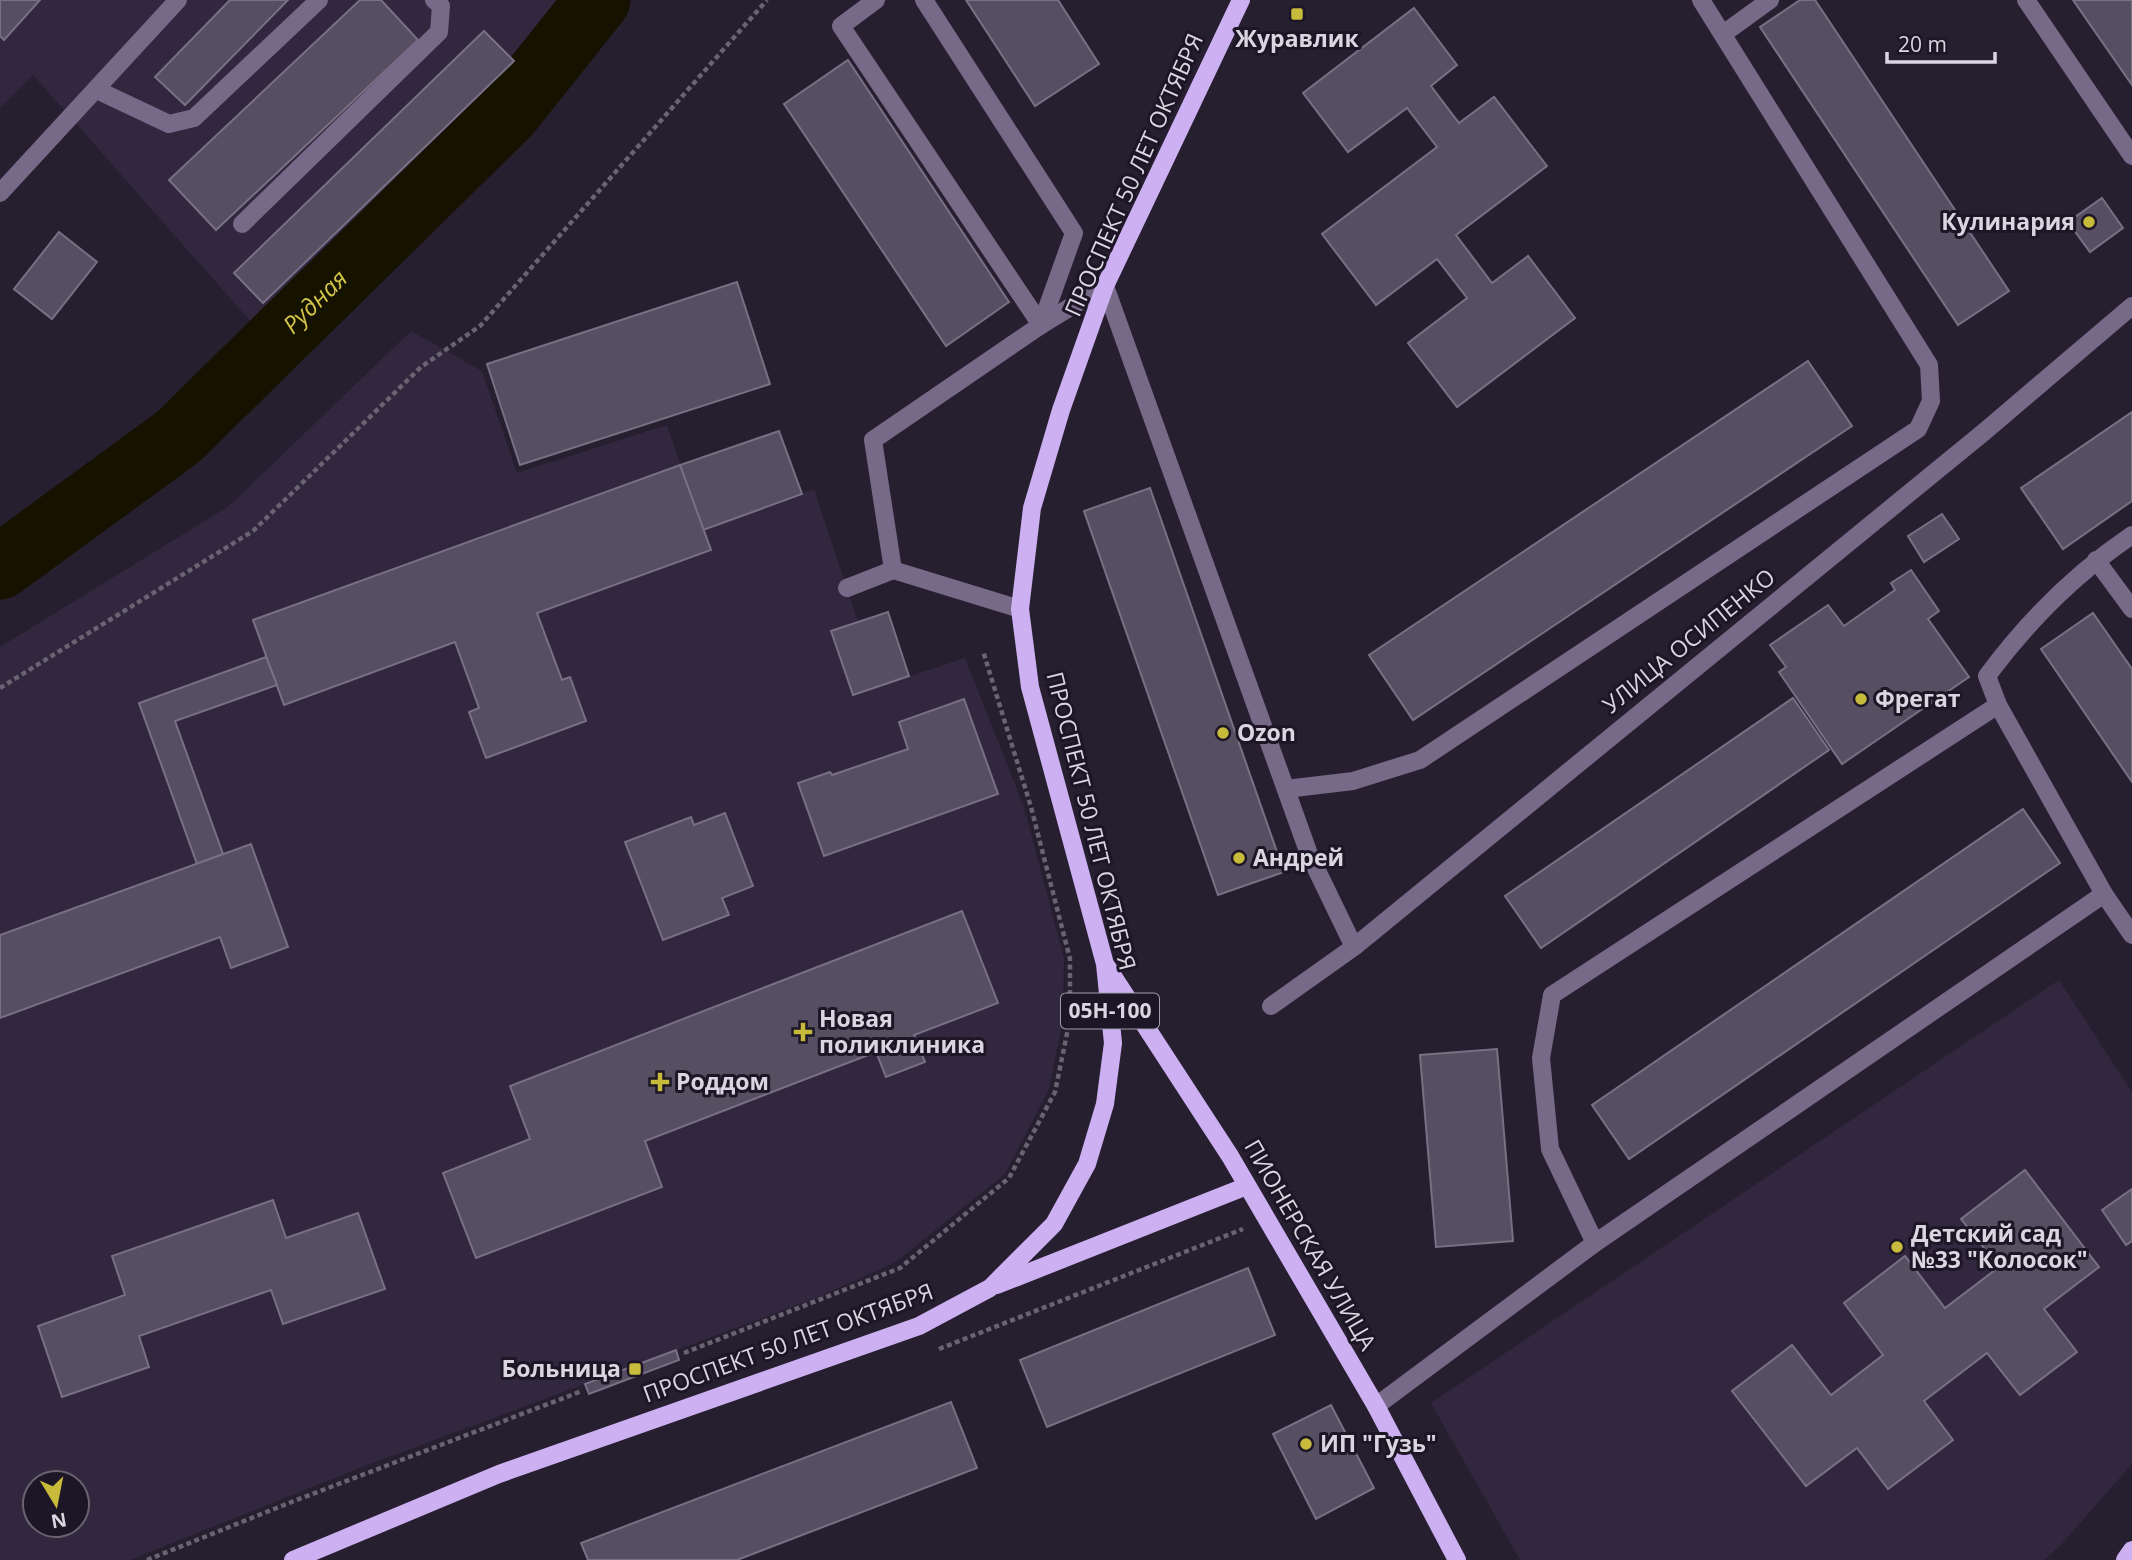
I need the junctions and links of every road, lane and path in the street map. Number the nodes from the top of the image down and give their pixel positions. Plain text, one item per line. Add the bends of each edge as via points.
1 (178, 0) edge
2 (319, 0) edge
3 (434, 0) edge
4 (766, 0) edge
5 (876, 0) edge
6 (924, 0) edge
7 (1241, 0) edge
8 (1701, 0) edge
9 (1770, 0) edge
10 (2026, 0) edge
11 (1723, 34) junction
12 (97, 90) junction
13 (2132, 156) edge
14 (0, 193) edge
15 (242, 224) dead end
16 (1105, 286) junction
17 (2132, 306) edge
18 (1041, 326) junction
19 (2132, 535) edge
20 (2096, 560) junction
21 (893, 570) junction
22 (847, 588) dead end
23 (1020, 609) junction
24 (2132, 609) edge
25 (983, 651) dead end
26 (0, 688) edge
27 (1998, 705) junction
28 (1286, 789) junction
29 (2104, 894) junction
30 (2132, 934) edge
31 (1354, 947) junction
32 (1105, 964) junction
33 (1271, 1006) dead end
34 (1247, 1186) junction
35 (1595, 1243) junction
36 (990, 1288) junction
37 (684, 1353) dead end
38 (582, 1391) dead end
39 (1376, 1406) junction
40 (2132, 1550) edge
41 (147, 1560) edge
42 (293, 1560) edge
43 (1457, 1560) edge
44 (2124, 1560) edge

1 - 12 street
2 - 12 street via 194,118 169,124
3 - 15 street via 440,6 439,33
4 - 26 path via 480,326 421,367 253,531
5 - 18 street via 841,26
6 - 18 street via 1074,233
7 - 16 main road, ПРОСПЕКТ 50 ЛЕТ ОКТЯБРЯ / 05Н-100
8 - 11 street
9 - 11 street
10 - 13 street
11 - 28 street via 1929,365 1931,401 1918,429 1420,760 1353,781
12 - 14 street
16 - 18 street
16 - 23 main road, ПРОСПЕКТ 50 ЛЕТ ОКТЯБРЯ / 05Н-100 via 1032,508
16 - 28 street
17 - 31 street, УЛИЦА ОСИПЕНКО
18 - 21 street via 873,440
19 - 20 street
20 - 24 street
20 - 27 street via 2014,639 1987,676
21 - 22 street
21 - 23 street
23 - 32 main road, ПРОСПЕКТ 50 ЛЕТ ОКТЯБРЯ / 05Н-100 via 1030,687
25 - 37 path via 1031,807 1070,959 1070,1019 1055,1092 1009,1178 900,1268
27 - 29 street
27 - 35 street via 1552,995 1541,1058 1549,1149
28 - 31 street via 1309,854
29 - 30 street
29 - 35 street
31 - 33 street, УЛИЦА ОСИПЕНКО
32 - 34 main road, ПИОНЕРСКАЯ УЛИЦА
32 - 36 main road, ПРОСПЕКТ 50 ЛЕТ ОКТЯБРЯ / 05Н-100 via 1113,1043 1105,1104 1087,1164 1054,1224
34 - 36 main road
34 - 39 main road, ПИОНЕРСКАЯ УЛИЦА
35 - 39 street
36 - 42 main road, ПРОСПЕКТ 50 ЛЕТ ОКТЯБРЯ / 05Н-100 via 919,1326 499,1474
38 - 41 path
39 - 43 main road, ПИОНЕРСКАЯ УЛИЦА
40 - 44 main road

